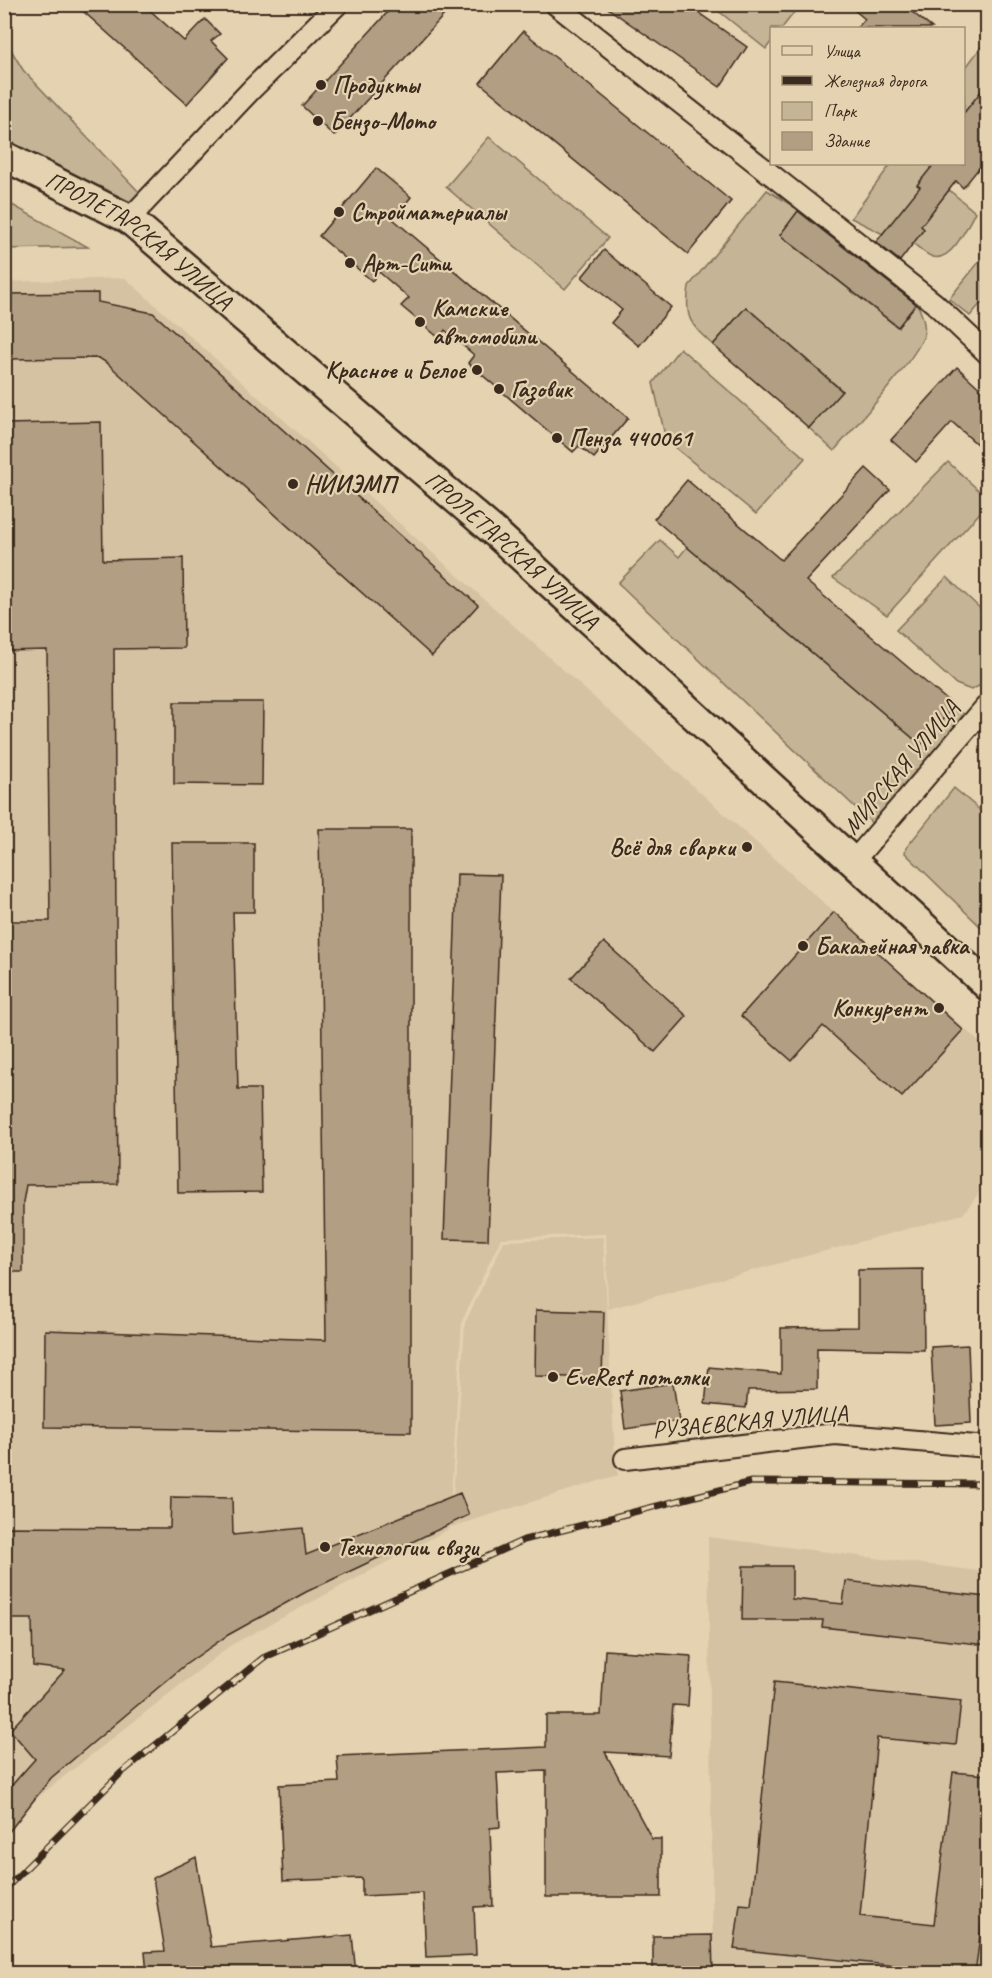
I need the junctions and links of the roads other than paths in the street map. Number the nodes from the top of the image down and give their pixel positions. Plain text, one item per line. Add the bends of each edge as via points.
1 (338, 4) edge
2 (555, 4) edge
3 (4, 156) edge
4 (129, 219) junction
5 (987, 354) edge
6 (987, 704) edge
7 (852, 863) junction
8 (987, 986) edge
9 (987, 1447) edge
10 (625, 1459) dead end

1 - 4 street
2 - 5 street via 934,303
3 - 4 main road, ПРОЛЕТАРСКАЯ УЛИЦА
4 - 7 main road, ПРОЛЕТАРСКАЯ УЛИЦА via 498,535
6 - 7 street, МИРСКАЯ УЛИЦА
7 - 8 main road, ПРОЛЕТАРСКАЯ УЛИЦА
9 - 10 street, РУЗАЕВСКАЯ УЛИЦА via 836,1434

